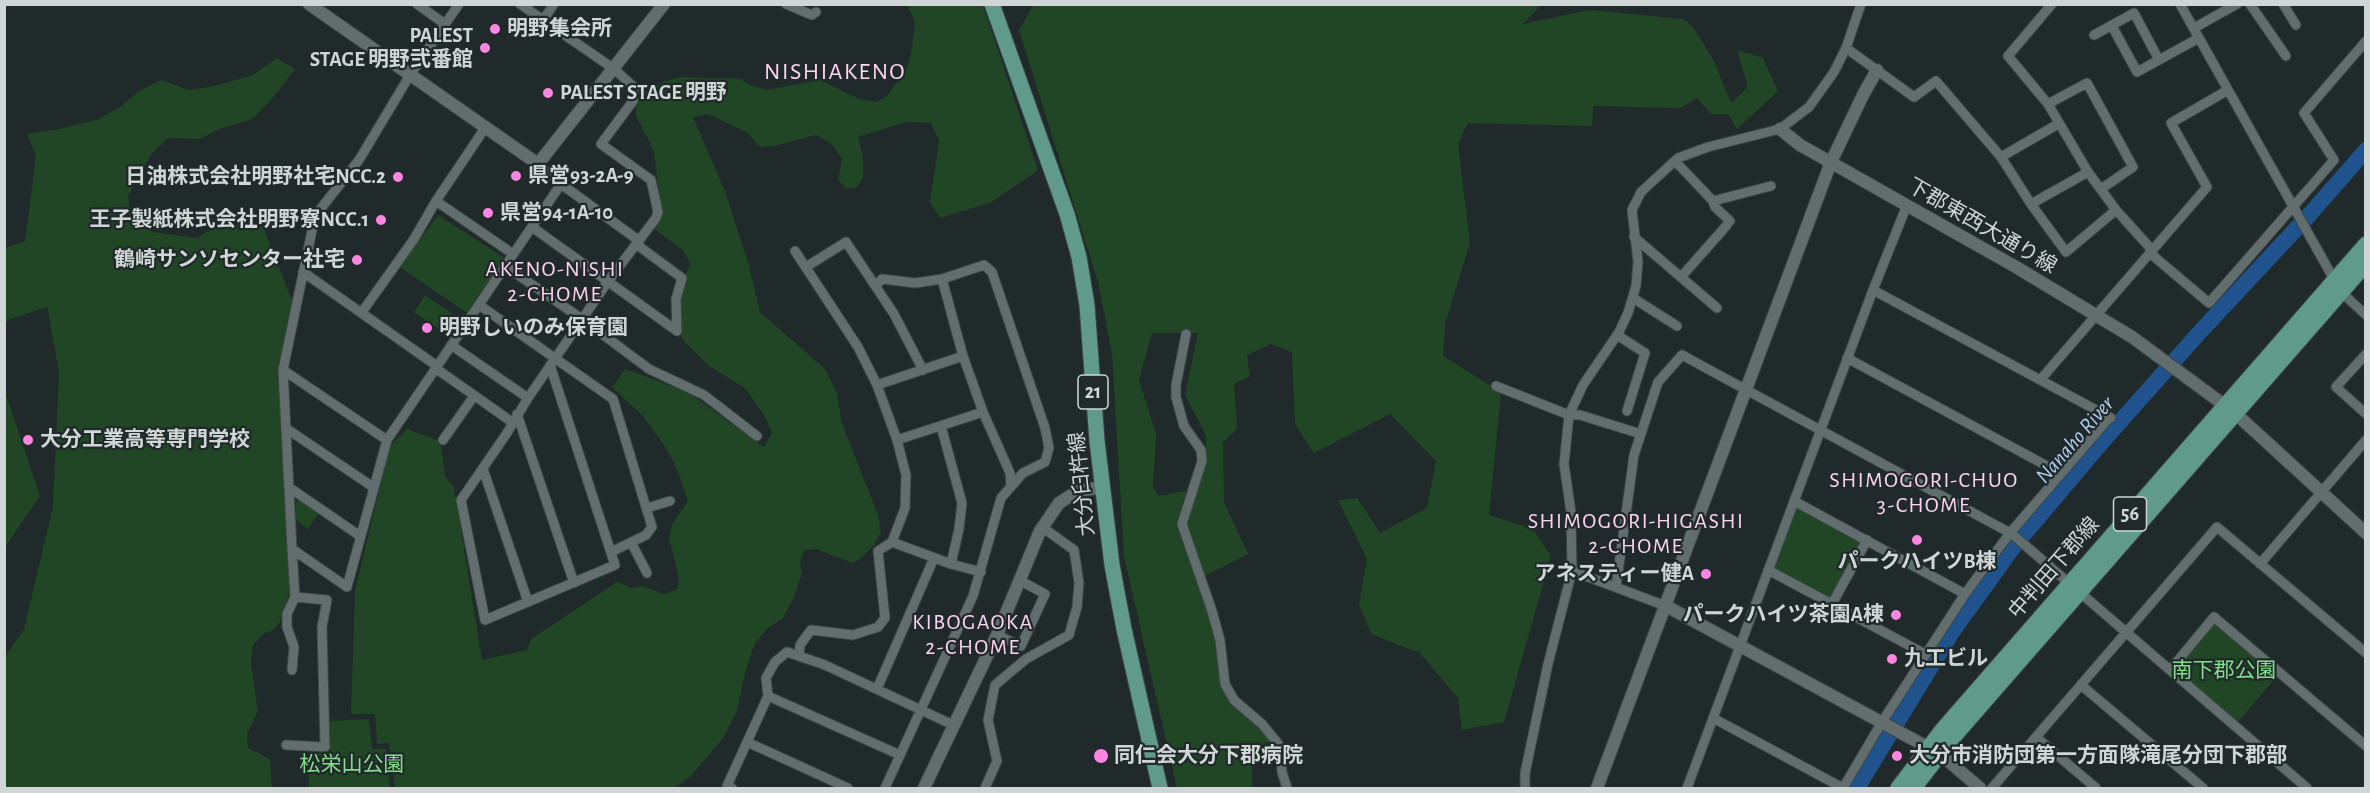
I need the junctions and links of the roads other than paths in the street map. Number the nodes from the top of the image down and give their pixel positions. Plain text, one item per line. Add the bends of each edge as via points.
1 (309, 4) edge
2 (417, 4) edge
3 (459, 4) edge
4 (520, 4) edge
5 (554, 4) edge
6 (664, 4) edge
7 (786, 4) edge
8 (992, 4) edge
9 (1860, 4) edge
10 (2052, 4) edge
11 (2180, 4) edge
12 (2237, 4) edge
13 (2250, 4) edge
14 (2283, 4) edge
15 (816, 12) dead end
16 (543, 20) junction
17 (445, 24) junction
18 (2296, 25) dead end
19 (2112, 26) junction
20 (2194, 28) junction
21 (2094, 35) dead end
22 (2199, 38) junction
23 (2366, 41) edge
24 (1846, 48) junction
25 (2286, 56) dead end
26 (2159, 60) junction
27 (614, 69) junction
28 (1877, 70) junction
29 (410, 75) junction
30 (2228, 90) junction
31 (2048, 104) junction
32 (2058, 124) junction
33 (486, 128) junction
34 (1779, 129) junction
35 (2001, 157) junction
36 (1674, 161) junction
37 (1832, 162) junction
38 (538, 164) junction
39 (2088, 172) junction
40 (561, 184) junction
41 (1771, 186) dead end
42 (2102, 189) junction
43 (436, 201) junction
44 (1713, 201) junction
45 (2031, 204) junction
46 (1907, 205) junction
47 (2295, 209) junction
48 (2116, 210) junction
49 (532, 227) junction
50 (1634, 237) junction
51 (638, 240) junction
52 (2366, 244) edge
53 (795, 251) dead end
54 (2152, 253) junction
55 (513, 254) junction
56 (2366, 264) edge
57 (505, 266) junction
58 (806, 267) junction
59 (303, 272) junction
60 (1681, 277) junction
61 (942, 279) junction
62 (609, 280) junction
63 (876, 285) junction
64 (2338, 286) junction
65 (1873, 290) junction
66 (1633, 298) junction
67 (478, 305) junction
68 (1717, 308) dead end
69 (362, 312) junction
70 (2097, 315) junction
71 (2366, 315) edge
72 (582, 319) junction
73 (1677, 326) dead end
74 (1186, 334) dead end
75 (1617, 335) junction
76 (451, 345) junction
77 (2366, 354) edge
78 (963, 356) junction
79 (1847, 358) junction
80 (553, 361) junction
81 (437, 366) junction
82 (283, 370) junction
83 (923, 370) junction
84 (2041, 379) junction
85 (877, 385) junction
86 (1496, 386) dead end
87 (1746, 390) junction
88 (474, 396) junction
89 (528, 398) junction
90 (2230, 409) junction
91 (1627, 411) dead end
92 (983, 412) junction
93 (1569, 414) junction
94 (2366, 414) edge
95 (514, 418) junction
96 (941, 426) junction
97 (287, 429) junction
98 (1821, 430) junction
99 (1641, 434) junction
100 (757, 436) dead end
101 (387, 440) junction
102 (443, 440) dead end
103 (2366, 440) edge
104 (897, 441) junction
105 (483, 469) junction
106 (2060, 473) junction
107 (374, 487) junction
108 (1011, 487) junction
109 (290, 488) junction
110 (1102, 488) junction
111 (2322, 491) junction
112 (670, 501) dead end
113 (1794, 501) junction
114 (646, 508) junction
115 (1042, 527) junction
116 (2366, 532) edge
117 (2011, 533) junction
118 (360, 536) junction
119 (1867, 540) junction
120 (892, 542) junction
121 (631, 543) junction
122 (292, 549) junction
123 (611, 552) junction
124 (934, 558) junction
125 (951, 564) junction
126 (2260, 564) junction
127 (1768, 570) junction
128 (1572, 571) junction
129 (981, 572) junction
130 (647, 573) dead end
131 (1019, 580) junction
132 (573, 584) junction
133 (1616, 587) junction
134 (2074, 588) junction
135 (1965, 594) junction
136 (295, 597) junction
137 (528, 602) junction
138 (1832, 604) junction
139 (1666, 606) junction
140 (2126, 633) junction
141 (997, 635) junction
142 (1740, 646) junction
143 (2366, 653) edge
144 (1925, 654) junction
145 (800, 656) junction
146 (292, 670) dead end
147 (2169, 670) junction
148 (2081, 685) junction
149 (877, 689) junction
150 (768, 696) junction
151 (920, 710) junction
152 (1713, 718) junction
153 (1883, 723) junction
154 (952, 725) junction
155 (2036, 737) junction
156 (747, 742) junction
157 (286, 745) dead end
158 (2366, 746) edge
159 (1934, 751) junction
160 (900, 755) junction
161 (1689, 788) edge
162 (1843, 788) edge
163 (732, 789) edge
164 (848, 789) edge
165 (885, 789) edge
166 (924, 789) edge
167 (985, 789) edge
168 (1160, 789) edge
169 (1287, 789) edge
170 (1525, 789) edge
171 (1597, 789) edge
172 (1898, 789) edge
173 (1914, 789) edge
174 (1980, 789) edge
175 (1992, 789) edge
176 (2096, 789) edge
177 (2203, 789) edge
178 (2307, 789) edge

1 - 29 street
2 - 17 street
3 - 17 street
4 - 16 street
5 - 16 street
6 - 27 street
7 - 15 street via 812,15
8 - 110 main road, 大分臼杵線 / 21 via 1079,257 1087,305
9 - 24 street
10 - 31 street via 2008,56
11 - 20 street
12 - 20 street
13 - 25 street
14 - 18 street
16 - 27 street
17 - 29 street
19 - 21 street
19 - 26 street via 2137,72
19 - 26 street via 2134,13
20 - 22 street
22 - 26 street
22 - 30 street
23 - 47 street via 2304,113 2334,160
24 - 28 street
24 - 34 street via 1826,87 1809,107
27 - 38 street
27 - 51 street via 634,87 633,101 601,144 651,180 658,212
28 - 35 street via 1914,97 1936,81
28 - 37 street
29 - 33 street
29 - 59 street via 359,160 315,216
30 - 47 street
30 - 54 street via 2171,123 2207,187
31 - 32 street
31 - 42 street via 2087,83 2133,167
32 - 35 street
32 - 39 street
33 - 38 street
33 - 43 street
34 - 36 street via 1708,147
34 - 37 street, 下郡東西大通り線
35 - 45 street
36 - 44 street
36 - 50 street via 1641,192 1632,210
37 - 46 street, 下郡東西大通り線
37 - 87 street
38 - 40 street
39 - 42 street
39 - 45 street
40 - 49 street
40 - 51 street
41 - 44 street
42 - 48 street
43 - 55 street
43 - 69 street
44 - 60 street via 1728,223
45 - 48 street via 2066,252
46 - 65 street
46 - 70 street, 下郡東西大通り線
47 - 54 street via 2209,303
47 - 64 street
48 - 54 street
49 - 55 street
49 - 62 street
50 - 60 street
50 - 66 street via 1638,262
51 - 62 street
51 - 62 street via 640,247 682,279 676,299 677,331
52 - 64 main road, 中判田下郡線 / 56
53 - 58 street
54 - 70 street
55 - 57 street
56 - 64 main road, 中判田下郡線 / 56
57 - 67 street
57 - 72 street
58 - 63 street via 846,242
58 - 85 street via 858,347
59 - 69 street
59 - 82 street
60 - 68 street
61 - 63 street via 915,283 882,279
61 - 78 street
61 - 108 street via 984,265 992,272 1045,428 1049,448 1045,462 1023,473
62 - 72 street
63 - 83 street
64 - 71 street
64 - 90 main road, 中判田下郡線 / 56
65 - 79 street
65 - 84 street
66 - 73 street
66 - 75 street
67 - 76 street
67 - 80 street
69 - 81 street
70 - 84 street
70 - 90 street, 下郡東西大通り線
72 - 80 street
72 - 100 street via 649,369 704,395
74 - 169 street via 1176,397 1184,426 1201,450 1202,461 1182,524 1220,640 1225,684 1234,700 1280,746
75 - 91 street via 1645,353
75 - 93 street via 1583,385
76 - 81 street
76 - 89 street
77 - 94 street via 2336,387
78 - 83 street
78 - 92 street
79 - 98 street
79 - 106 street
80 - 89 street
80 - 114 street via 613,399
80 - 123 street
81 - 88 street
81 - 101 street
82 - 97 street
82 - 101 street
83 - 85 street
84 - 106 street via 2110,418
85 - 104 street
86 - 93 street
87 - 98 street
87 - 99 street via 1683,355 1658,382
87 - 139 street
88 - 95 street
88 - 102 street
89 - 95 street
90 - 111 street
90 - 134 main road, 中判田下郡線 / 56
92 - 96 street
92 - 108 street via 1010,474
93 - 99 street
93 - 128 street via 1564,464 1571,512
95 - 105 street
95 - 132 street
96 - 104 street
96 - 125 street via 962,503
97 - 107 street
97 - 109 street
98 - 113 street
98 - 117 street
99 - 133 street via 1634,455
101 - 107 street
103 - 111 street
104 - 120 street via 906,475 905,508
105 - 137 street
105 - 137 street via 461,500 485,620
106 - 117 street
107 - 118 street
108 - 129 street via 1001,498
109 - 118 street
109 - 122 street
110 - 115 street via 1078,491 1059,503
110 - 168 main road, 大分臼杵線 / 21 via 1124,629
111 - 116 street
111 - 126 street
112 - 114 street
113 - 119 street
113 - 127 street
114 - 121 street via 652,527
115 - 131 street
115 - 167 street via 1074,550 1079,583 1077,607 1069,635 1026,660 995,685 988,720 997,761
117 - 134 street
117 - 135 street
118 - 122 street via 347,587
119 - 135 street
119 - 138 street
120 - 124 street
120 - 145 street via 878,551 885,618 878,627 853,635 811,630 800,645
121 - 123 street
121 - 130 street
122 - 136 street
123 - 132 street via 615,566
124 - 125 street
124 - 149 street
125 - 129 street
126 - 140 street via 2217,527
126 - 143 street
127 - 138 street
127 - 142 street
128 - 133 street
128 - 170 street via 1548,664
129 - 151 street
131 - 141 street
131 - 141 street via 1045,594 1021,646
132 - 137 street
133 - 139 street
134 - 140 street
134 - 159 main road, 中判田下郡線 / 56
135 - 144 street
136 - 146 street via 287,614 294,647
136 - 157 street via 327,600 322,627 325,747
138 - 144 street
139 - 142 street
139 - 171 street
140 - 147 street
140 - 148 street
141 - 154 street
142 - 152 street
142 - 153 street
144 - 153 street
145 - 149 street
145 - 150 street via 787,652 775,662 766,678
147 - 158 street via 2214,617
147 - 178 street
148 - 155 street
148 - 177 street
149 - 151 street
150 - 156 street
150 - 160 street
151 - 154 street
151 - 160 street
152 - 161 street
152 - 162 street
153 - 159 street
153 - 162 street
154 - 166 street
155 - 175 street
155 - 176 street
156 - 163 street via 727,786
156 - 164 street
159 - 172 main road, 中判田下郡線 / 56
159 - 173 main road, 中判田下郡線 / 56
159 - 174 street
160 - 165 street

